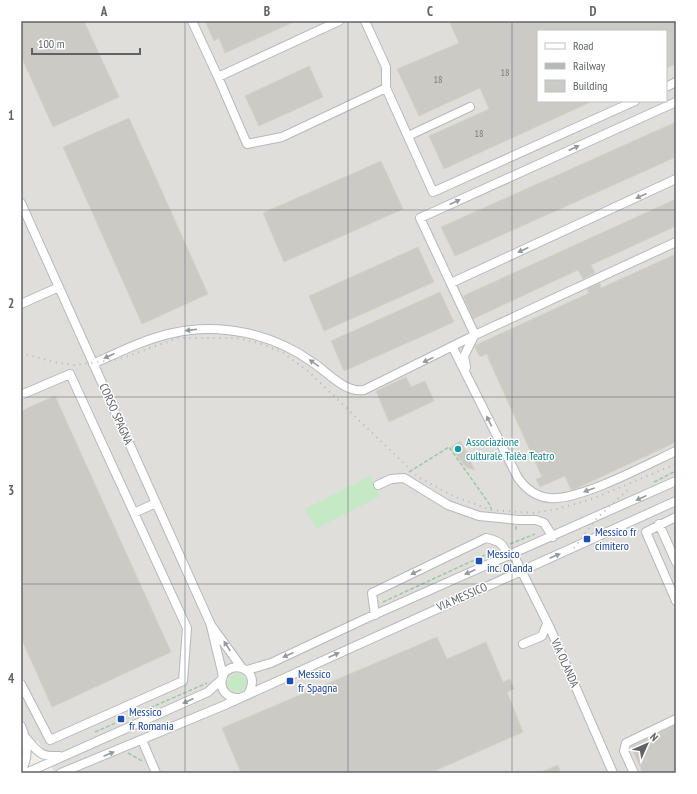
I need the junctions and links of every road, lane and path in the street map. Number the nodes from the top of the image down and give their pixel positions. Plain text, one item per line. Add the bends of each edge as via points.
1 (192, 21) edge
2 (339, 21) edge
3 (365, 21) edge
4 (218, 77) junction
5 (676, 82) edge
6 (667, 86) edge
7 (386, 88) junction
8 (633, 102) edge
9 (676, 102) edge
10 (470, 107) dead end
11 (408, 136) junction
12 (676, 179) edge
13 (21, 203) edge
14 (676, 242) edge
15 (451, 283) junction
16 (59, 287) junction
17 (21, 304) edge
18 (475, 335) junction
19 (453, 348) junction
20 (93, 364) junction
21 (467, 376) junction
22 (21, 395) edge
23 (676, 451) edge
24 (404, 478) junction
25 (676, 482) edge
26 (378, 485) dead end
27 (676, 502) edge
28 (156, 503) junction
29 (134, 514) junction
30 (676, 516) edge
31 (491, 517) junction
32 (659, 524) junction
33 (523, 525) dead end
34 (516, 532) dead end
35 (540, 533) dead end
36 (553, 537) junction
37 (504, 546) junction
38 (511, 555) junction
39 (676, 562) edge
40 (521, 571) junction
41 (676, 601) edge
42 (374, 606) junction
43 (375, 615) junction
44 (547, 624) junction
45 (211, 625) junction
46 (523, 644) dead end
47 (245, 669) junction
48 (222, 678) junction
49 (208, 682) dead end
50 (21, 684) edge
51 (244, 696) junction
52 (676, 719) edge
53 (21, 726) edge
54 (95, 732) dead end
55 (26, 738) junction
56 (142, 740) junction
57 (127, 753) dead end
58 (64, 756) junction
59 (144, 762) dead end
60 (21, 771) edge
61 (70, 771) edge
62 (26, 773) edge
63 (61, 773) edge
64 (156, 773) edge
65 (613, 773) edge
66 (634, 773) edge

1 - 4 street
2 - 4 street
3 - 7 street via 386,67
4 - 7 street via 248,144 282,136
5 - 6 street
7 - 11 street
8 - 11 street via 433,192
15 -> 9 street via 420,218
10 - 11 street
12 -> 15 street
13 - 16 street, CORSO SPAGNA
14 - 18 street
15 - 18 street
16 - 17 street
16 - 20 street, CORSO SPAGNA
18 - 19 street
18 - 21 street via 464,356
19 -> 20 street via 357,391 340,384 294,350 251,334 235,331 196,329 173,333 140,343
19 - 21 street
20 - 28 street, CORSO SPAGNA
23 -> 21 street via 587,491 565,497 538,495 525,488 518,478
22 - 29 street via 70,374
24 - 26 street via 391,479
24 - 31 street via 448,505 479,516
24 - 31 path via 414,468 448,447 490,505
25 -> 36 street, VIA MESSICO
40 -> 27 street, VIA MESSICO
28 - 29 street
28 - 45 street, CORSO SPAGNA
29 - 50 street via 187,628 182,681 50,740
30 - 32 street
31 - 36 street via 536,520 544,523
32 - 39 street
32 - 41 street via 646,532
33 - 34 path via 516,525
35 - 37 path
36 - 38 street, VIA MESSICO
37 - 38 street, VIA OLANDA
37 - 42 path
37 -> 42 street via 499,541 486,538 372,594
38 - 40 street, VIA OLANDA
38 -> 43 street, VIA MESSICO
40 - 44 street, VIA OLANDA
51 -> 40 street, VIA MESSICO
42 - 43 street
43 -> 47 street, VIA MESSICO via 271,663
44 - 46 street via 542,636
44 - 65 street, VIA OLANDA
47 -> 45 street, CORSO SPAGNA
45 - 48 street, CORSO SPAGNA
47 - 48 street, VIA MESSICO via 229,669
47 - 51 street via 253,682
48 - 51 street via 226,694 236,698
48 -> 58 street, VIA MESSICO via 208,692
49 - 54 path
51 - 56 street, VIA MESSICO
52 - 66 street via 626,743 624,751
53 - 55 street, VIA MESSICO
55 - 58 street, VIA MESSICO via 46,757
55 - 60 street, VIA MESSICO via 27,757
61 -> 56 street, VIA MESSICO
56 - 64 street
57 - 59 path
58 - 62 street, VIA MESSICO
61 - 63 street, VIA MESSICO

